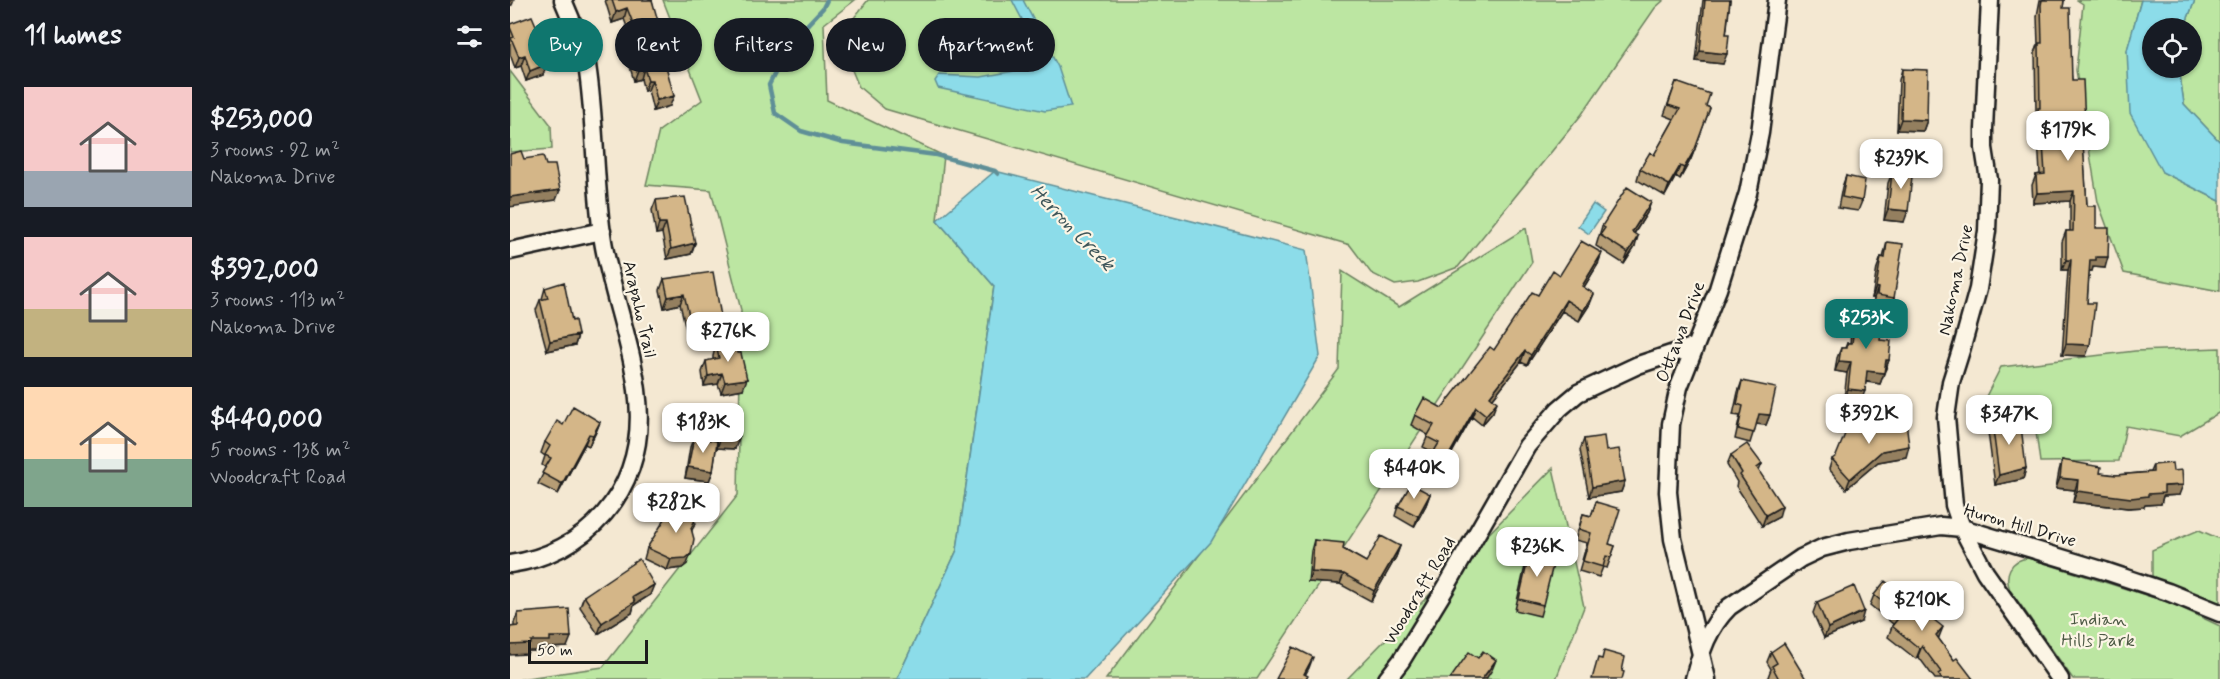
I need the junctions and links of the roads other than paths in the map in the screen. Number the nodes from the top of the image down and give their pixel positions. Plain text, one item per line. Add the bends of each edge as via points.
1 (562, 0) edge
2 (1777, 0) edge
3 (1990, 0) edge
4 (602, 231) junction
5 (510, 250) edge
6 (1695, 346) junction
7 (1962, 528) junction
8 (510, 564) edge
9 (2220, 613) edge
10 (1701, 652) junction
11 (1387, 679) edge
12 (1694, 679) edge
13 (1707, 679) edge
14 (2060, 679) edge

1 - 4 street, Arapaho Trail via 587,65
2 - 6 street, Ottawa Drive via 1748,193 1718,289
3 - 7 street, Nakoma Drive via 1983,129 1989,216 1978,289 1950,381 1946,417 1954,505
4 - 5 street
4 - 8 street, Arapaho Trail via 638,391 640,426 634,460 616,500 586,532 555,551
6 - 10 street, Ottawa Drive via 1679,387 1671,424 1668,492 1673,539
6 - 11 street, Woodcraft Road via 1638,365 1578,393 1544,426 1527,447 1446,590
7 - 9 street, Huron Hill Drive via 2168,592
7 - 10 street, Huron Hill Drive via 1928,527 1811,552 1729,607 1713,625
7 - 14 street, Nakoma Drive via 1985,572
10 - 12 street, Huron Hill Drive
10 - 13 street, Ottawa Drive

